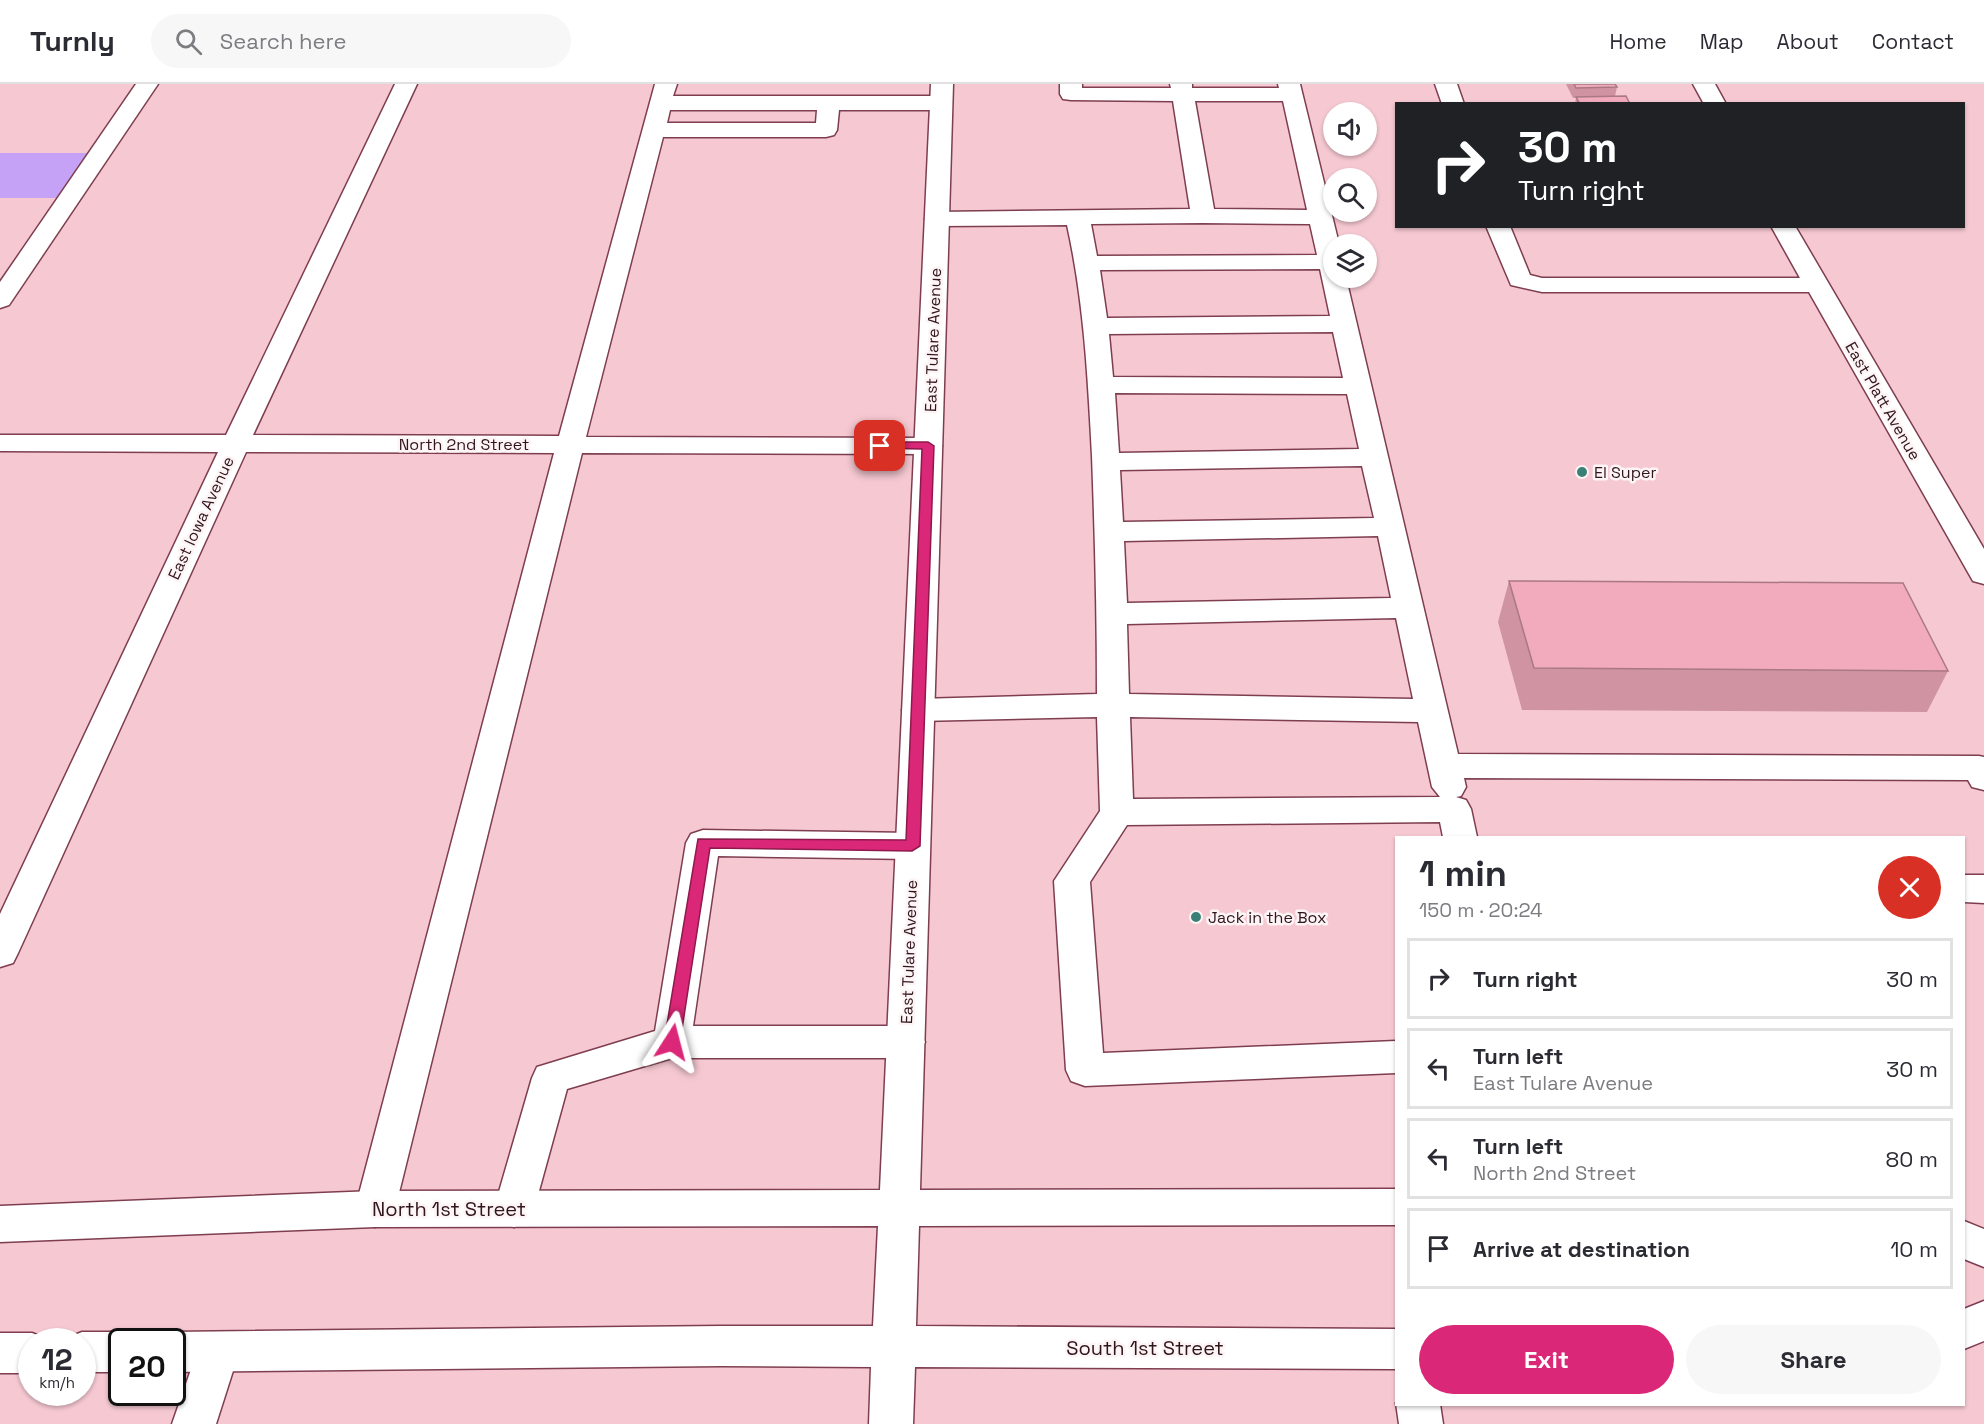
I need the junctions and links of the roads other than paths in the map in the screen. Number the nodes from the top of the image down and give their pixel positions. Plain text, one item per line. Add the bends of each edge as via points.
1 (147, 84) edge
2 (406, 84) edge
3 (1071, 84) edge
4 (1446, 84) edge
5 (1704, 84) edge
6 (1182, 89) edge
7 (1291, 89) edge
8 (942, 94) edge
9 (1453, 102) edge
10 (1714, 102) edge
11 (660, 106) edge
12 (1203, 216) junction
13 (1320, 217) junction
14 (1077, 218) junction
15 (937, 219) junction
16 (1499, 228) edge
17 (1785, 228) edge
18 (1324, 234) edge
19 (1089, 263) junction
20 (1323, 272) edge
21 (1816, 285) junction
22 (1336, 288) edge
23 (0, 300) edge
24 (1344, 324) junction
25 (1095, 326) junction
26 (1101, 385) junction
27 (1359, 386) junction
28 (0, 442) edge
29 (236, 443) junction
30 (570, 445) junction
31 (928, 446) junction
32 (1375, 457) junction
33 (1106, 462) junction
34 (1390, 527) junction
35 (1109, 532) junction
36 (1984, 574) edge
37 (1409, 608) junction
38 (1113, 614) junction
39 (1113, 705) junction
40 (918, 710) junction
41 (1432, 711) junction
42 (1445, 766) junction
43 (1984, 778) edge
44 (1117, 812) junction
45 (1457, 823) edge
46 (912, 846) junction
47 (1965, 889) edge
48 (1984, 889) edge
49 (0, 953) edge
50 (672, 1042) junction
51 (906, 1042) junction
52 (1395, 1058) edge
53 (899, 1207) junction
54 (1395, 1208) edge
55 (375, 1209) junction
56 (514, 1209) junction
57 (0, 1224) edge
58 (1965, 1240) edge
59 (1984, 1248) edge
60 (1984, 1321) edge
61 (1965, 1329) edge
62 (894, 1346) junction
63 (1395, 1349) edge
64 (186, 1352) edge
65 (217, 1352) junction
66 (0, 1353) edge
67 (18, 1353) edge
68 (1418, 1406) edge
69 (194, 1424) edge
70 (891, 1424) edge
71 (1422, 1424) edge

1 - 23 main road
2 - 29 main road, East Iowa Avenue
3 - 6 main road via 1071,94
4 - 9 main road
5 - 10 main road
6 - 7 main road
6 - 12 main road
7 - 13 main road
8 - 11 main road via 829,103 826,130
8 - 15 main road, East Tulare Avenue
11 - 30 main road
12 - 13 main road
12 - 14 main road
13 - 18 main road
14 - 15 main road
14 - 19 main road
15 - 31 main road, East Tulare Avenue
16 - 21 main road via 1520,280 1542,285
17 - 21 main road, East Platt Avenue
19 - 20 main road
19 - 25 main road
21 - 36 main road, East Platt Avenue
22 - 24 main road
24 - 25 main road
24 - 27 main road
25 - 26 main road
26 - 27 main road
26 - 33 main road
27 - 32 main road
28 - 29 main road, North 2nd Street
29 - 30 main road, North 2nd Street
29 - 49 main road, East Iowa Avenue
30 - 31 main road, North 2nd Street
30 - 55 main road
31 - 40 main road, East Tulare Avenue
32 - 33 main road
32 - 34 main road
33 - 35 main road
34 - 35 main road
34 - 37 main road
35 - 38 main road
37 - 38 main road
37 - 41 main road
38 - 39 main road
39 - 40 main road
39 - 41 main road
39 - 44 main road
40 - 46 main road, East Tulare Avenue
41 - 42 main road
42 - 43 main road via 1979,768
42 - 45 main road
44 - 45 main road
44 - 52 main road via 1072,880 1084,1070
46 - 50 main road via 703,843
46 - 51 main road, East Tulare Avenue
47 - 48 main road
50 - 51 main road
50 - 56 main road via 551,1078
51 - 53 main road, East Tulare Avenue
53 - 54 main road
53 - 56 main road, North 1st Street
53 - 62 main road, East Tulare Avenue
55 - 56 main road, North 1st Street
55 - 57 main road, North 1st Street
58 - 59 main road
60 - 61 main road
62 - 63 main road, South 1st Street
62 - 65 main road
62 - 70 main road, East Tulare Avenue
64 - 65 main road
65 - 69 main road
66 - 67 main road
68 - 71 main road

